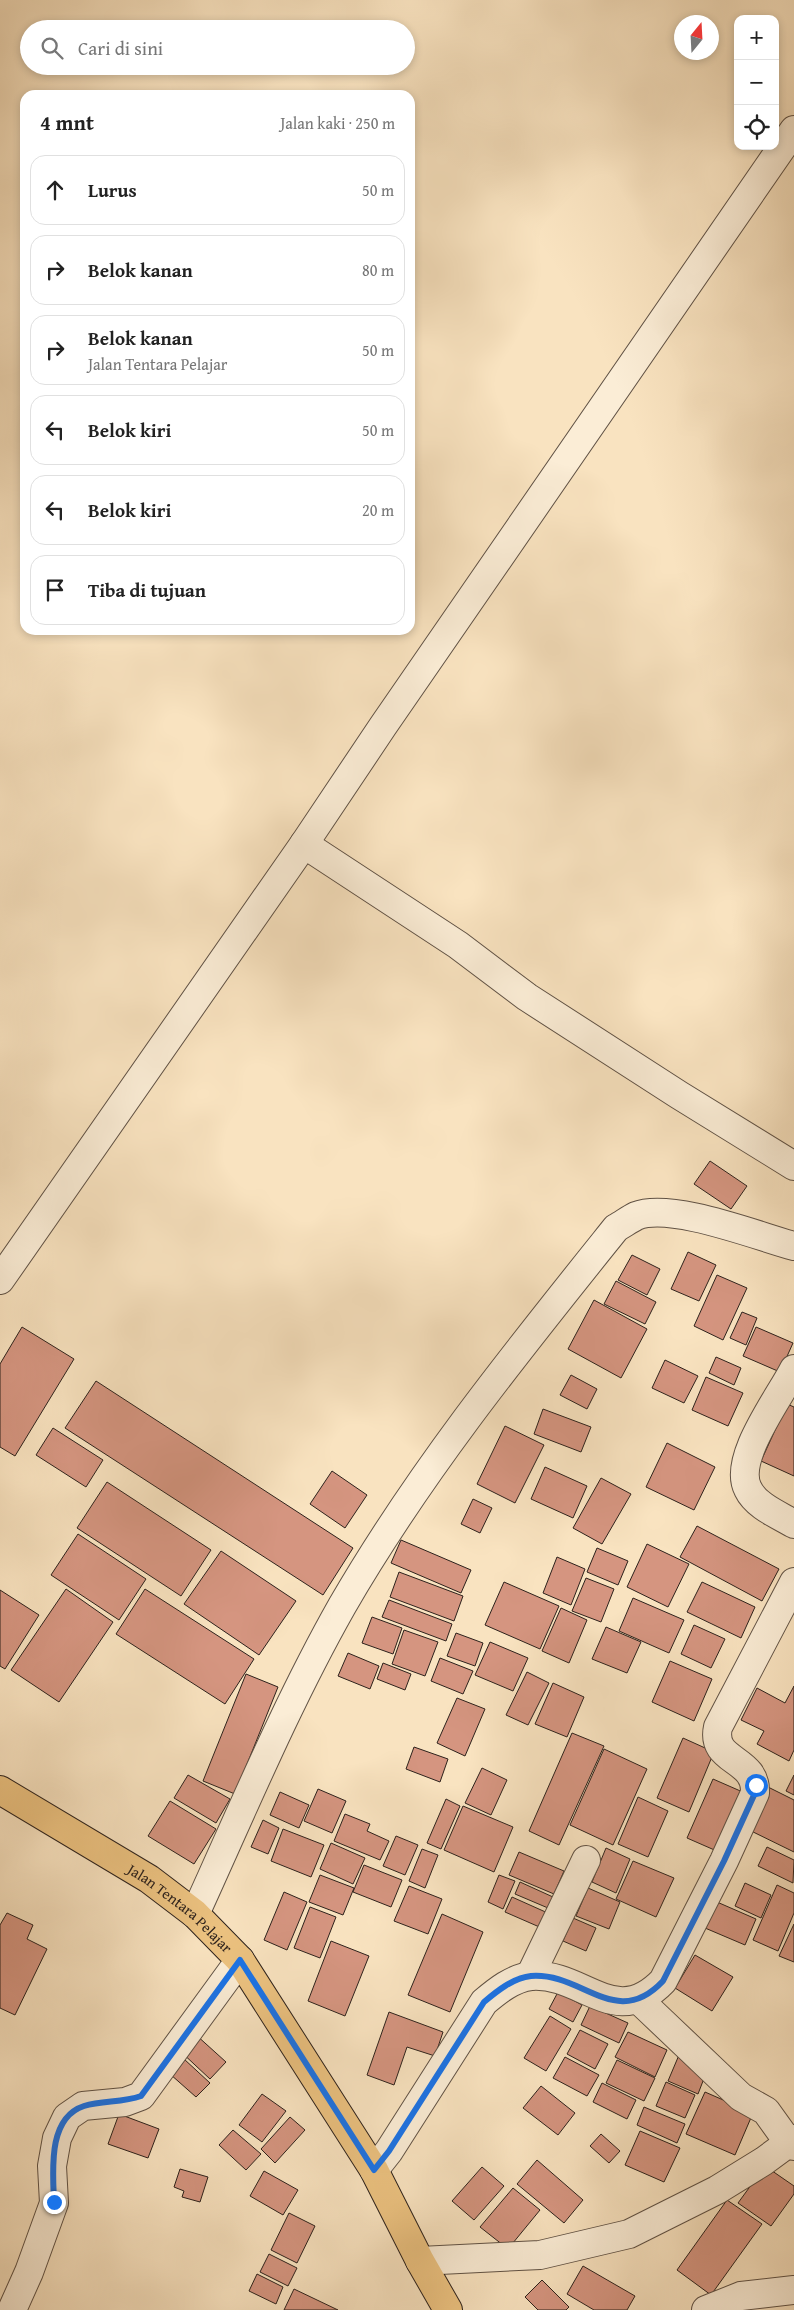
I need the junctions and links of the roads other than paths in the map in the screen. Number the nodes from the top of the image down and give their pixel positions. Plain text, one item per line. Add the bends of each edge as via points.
1 (794, 130) edge
2 (304, 844) junction
3 (794, 1166) edge
4 (794, 1246) edge
5 (0, 1280) edge
6 (794, 1369) edge
7 (794, 1524) edge
8 (794, 1582) edge
9 (0, 1790) edge
10 (586, 1860) dead end
11 (195, 1914) junction
12 (240, 1960) junction
13 (530, 1976) junction
14 (639, 2000) junction
15 (792, 2143) edge
16 (374, 2170) junction
17 (420, 2261) junction
18 (794, 2290) edge
19 (12, 2310) edge
20 (448, 2310) edge
21 (706, 2310) edge

1 - 2 street
2 - 3 street via 458,945 528,997
2 - 5 street
4 - 11 street via 681,1214 637,1216 616,1228 488,1387 370,1560 308,1670
6 - 7 street via 745,1465 748,1489 759,1503
8 - 14 street via 718,1727 718,1745 749,1770 756,1785 755,1793 663,1981 652,1993
9 - 11 main road, Jalan Tentara Pelajar via 149,1879
10 - 13 street
11 - 12 main road, Jalan Tentara Pelajar
12 - 16 main road, Jalan Tentara Pelajar
12 - 19 street via 141,2096 125,2102 83,2106 67,2117 57,2138 52,2166 54,2202 30,2272
13 - 14 street via 549,1977 603,1998 623,2002
13 - 16 street via 496,1991 484,2002
14 - 15 street via 740,2097 766,2111
15 - 17 street via 717,2190 629,2234 540,2255
16 - 17 main road, Jalan Tentara Pelajar
17 - 20 main road, Jalan Tentara Pelajar
18 - 21 street via 741,2296

